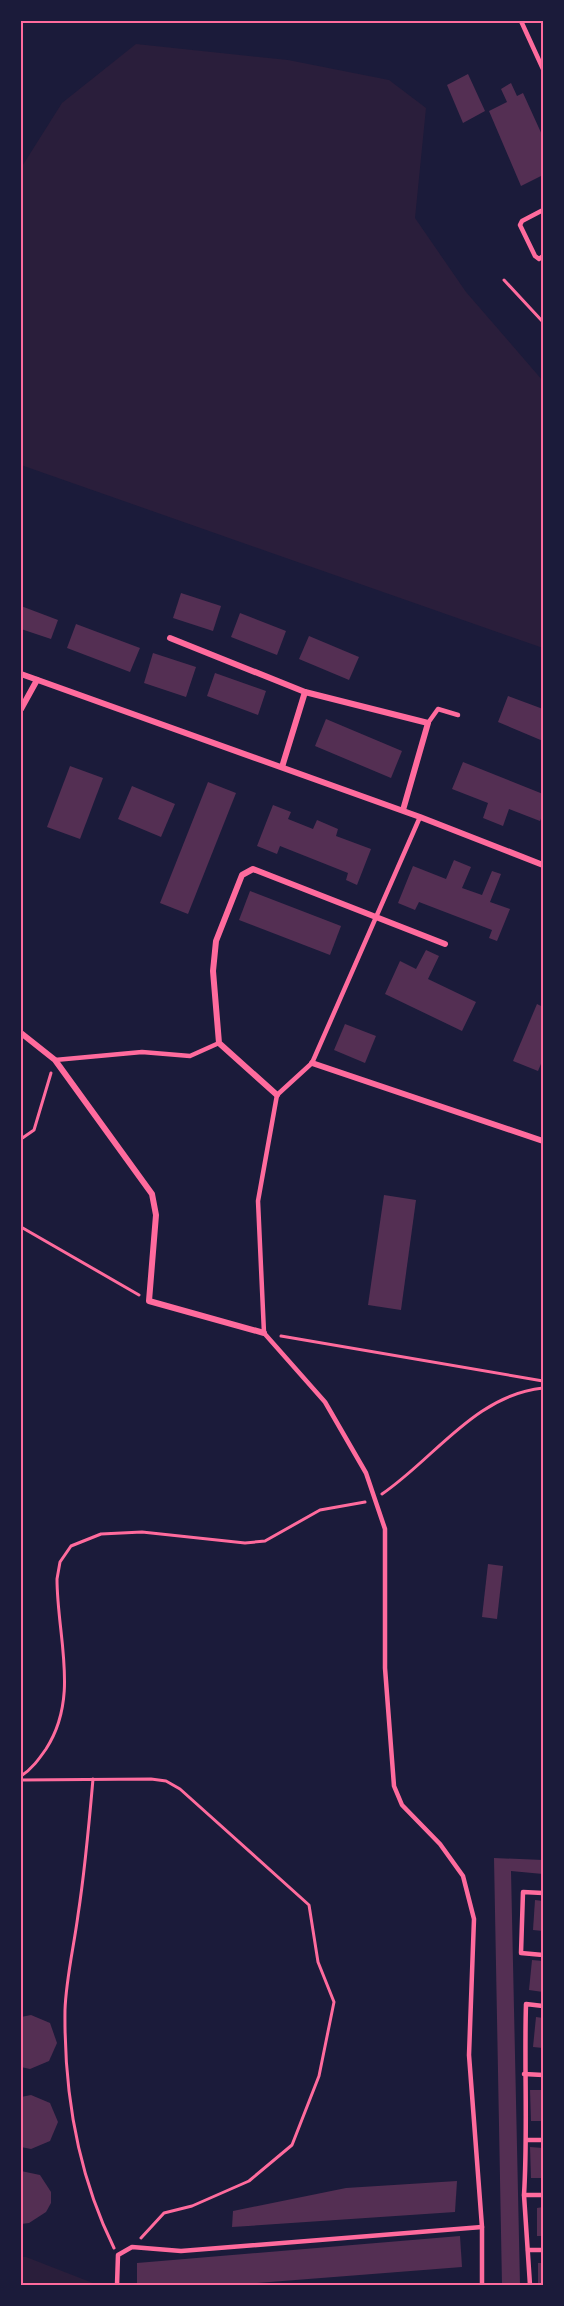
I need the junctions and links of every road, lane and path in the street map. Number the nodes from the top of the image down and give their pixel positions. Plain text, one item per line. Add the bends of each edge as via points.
1 (521, 21) edge
2 (543, 69) edge
3 (543, 210) edge
4 (543, 256) edge
5 (504, 280) dead end
6 (543, 322) edge
7 (170, 638) dead end
8 (21, 674) edge
9 (37, 680) junction
10 (305, 692) junction
11 (21, 709) edge
12 (458, 715) dead end
13 (428, 723) junction
14 (282, 767) junction
15 (403, 810) junction
16 (420, 817) junction
17 (543, 865) edge
18 (377, 916) junction
19 (445, 944) dead end
20 (21, 1033) edge
21 (219, 1043) junction
22 (55, 1060) junction
23 (312, 1063) junction
24 (278, 1095) junction
25 (21, 1138) edge
26 (543, 1141) edge
27 (21, 1227) edge
28 (149, 1301) junction
29 (264, 1333) junction
30 (543, 1381) edge
31 (543, 1388) edge
32 (375, 1499) junction
33 (21, 1776) edge
34 (93, 1779) junction
35 (21, 1780) edge
36 (543, 1893) edge
37 (543, 1955) edge
38 (543, 2006) edge
39 (524, 2074) junction
40 (543, 2075) edge
41 (527, 2140) junction
42 (543, 2140) edge
43 (524, 2194) junction
44 (543, 2195) edge
45 (482, 2227) junction
46 (132, 2247) junction
47 (528, 2250) junction
48 (543, 2250) edge
49 (118, 2255) junction
50 (117, 2285) edge
51 (482, 2285) edge
52 (530, 2285) edge

1 - 2 lane
3 - 4 lane via 520,225 535,256
5 - 6 path
7 - 10 street
8 - 9 street
9 - 11 street
9 - 14 street
10 - 13 street
10 - 14 street
12 - 13 lane via 438,709
13 - 15 street
14 - 15 street
15 - 16 street
16 - 17 street
16 - 18 lane
18 - 19 street
18 - 21 street via 247,870 216,941 213,971
18 - 23 lane
20 - 22 street
21 - 22 lane via 190,1056 142,1052
21 - 24 street
22 - 25 path via 34,1130
22 - 28 street via 152,1194 156,1215
23 - 24 lane
23 - 26 street
24 - 29 lane via 258,1201
27 - 28 path
28 - 29 street
29 - 30 path
29 - 32 lane via 325,1402 366,1473
31 - 32 path via 504,1398 477,1415
32 - 33 path via 320,1510 265,1541 245,1543 142,1532 101,1534 71,1546 60,1562 57,1580 65,1701 53,1739
32 - 45 lane via 385,1529 385,1668 394,1786 402,1805 464,1876 474,1919 469,2055
34 - 35 path
34 - 46 path via 151,1779 173,1785 309,1905 318,1962 334,2002 319,2076 292,2145 249,2181 192,2206 164,2213
34 - 49 path via 65,2007 67,2093 83,2172
36 - 37 lane via 523,1892 521,1953
38 - 39 lane via 526,2004
39 - 40 lane
39 - 41 lane
41 - 42 lane
41 - 43 lane
43 - 44 lane
43 - 47 lane
45 - 46 lane via 181,2251
45 - 51 lane
46 - 49 lane
47 - 48 lane
47 - 52 lane
49 - 50 lane

